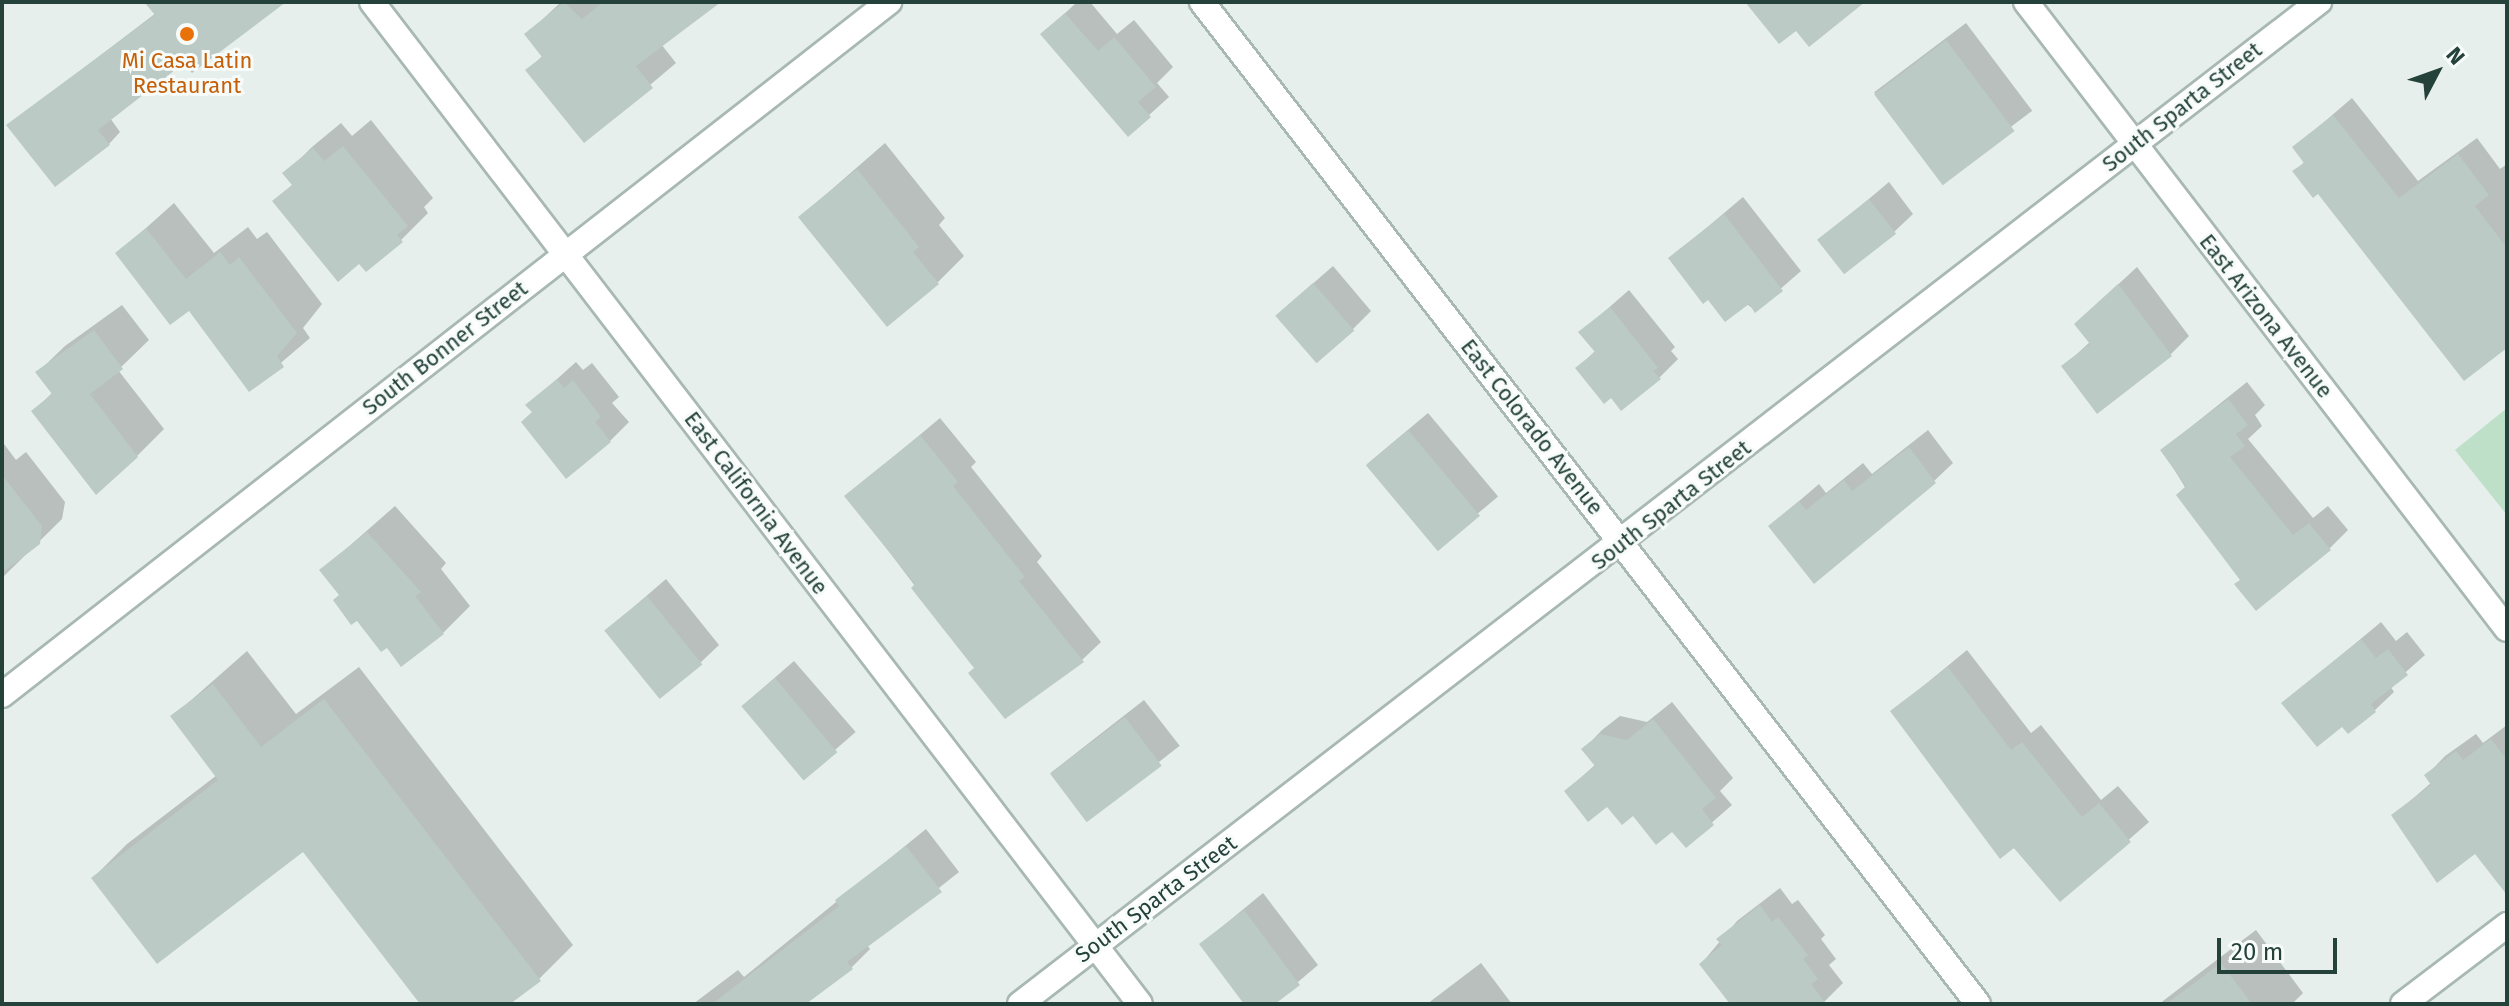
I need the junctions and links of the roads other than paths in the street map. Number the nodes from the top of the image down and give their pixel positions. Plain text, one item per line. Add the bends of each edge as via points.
1 (372, 2) edge
2 (889, 2) edge
3 (1202, 2) edge
4 (2026, 2) edge
5 (2319, 2) edge
6 (2134, 145) junction
7 (566, 254) junction
8 (1622, 543) junction
9 (2507, 629) edge
10 (2, 695) edge
11 (2507, 925) edge
12 (1094, 945) junction
13 (1020, 1004) edge
14 (1140, 1004) edge
15 (1978, 1004) edge
16 (2403, 1004) edge

1 - 7 street, East California Avenue
2 - 7 street, South Bonner Street
3 - 8 street, East Colorado Avenue
4 - 6 street, East Arizona Avenue
5 - 6 street, South Sparta Street
6 - 8 street, South Sparta Street
6 - 9 street, East Arizona Avenue
7 - 10 street, South Bonner Street
7 - 12 street, East California Avenue
8 - 12 street, South Sparta Street
8 - 15 street, East Colorado Avenue
11 - 16 street
12 - 13 street, South Sparta Street
12 - 14 street, East California Avenue

